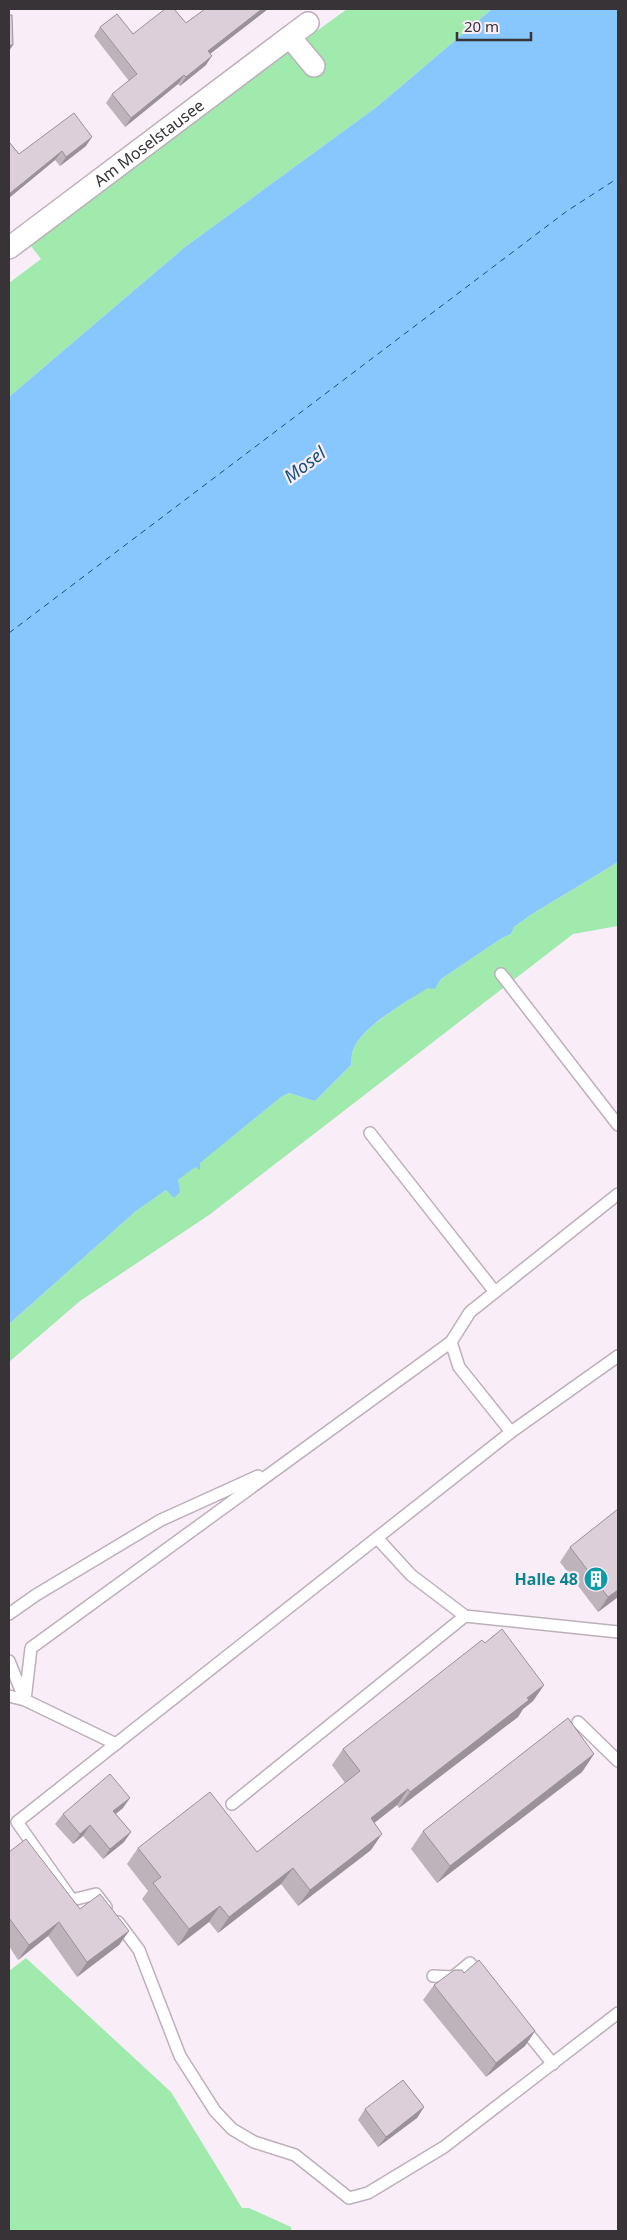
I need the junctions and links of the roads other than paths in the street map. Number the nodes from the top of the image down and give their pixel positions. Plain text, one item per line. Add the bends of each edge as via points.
1 (308, 23) dead end
2 (290, 37) junction
3 (314, 66) dead end
4 (9, 248) edge
5 (501, 974) dead end
6 (618, 1125) edge
7 (370, 1133) dead end
8 (618, 1194) edge
9 (495, 1292) junction
10 (451, 1342) junction
11 (618, 1356) edge
12 (511, 1432) junction
13 (279, 1467) junction
14 (378, 1540) junction
15 (9, 1614) edge
16 (465, 1616) junction
17 (618, 1632) edge
18 (9, 1661) edge
19 (9, 1696) edge
20 (25, 1700) junction
21 (578, 1722) dead end
22 (116, 1744) junction
23 (618, 1761) edge
24 (232, 1804) dead end
25 (433, 1976) dead end
26 (487, 1984) edge
27 (618, 2013) edge
28 (516, 2020) edge
29 (553, 2064) junction

1 - 2 street, Am Moselstausee
2 - 3 street
2 - 4 street, Am Moselstausee
5 - 6 lane
7 - 9 lane
8 - 9 lane
9 - 10 lane via 470,1312
10 - 12 lane via 459,1367
10 - 13 lane
11 - 12 lane
12 - 14 lane
13 - 15 lane via 161,1520
13 - 20 lane via 30,1648
14 - 16 lane via 411,1575
14 - 22 lane
16 - 17 lane
16 - 24 lane
18 - 20 lane
19 - 20 lane
20 - 22 lane
21 - 23 lane
22 - 29 lane via 17,1822 72,1900 96,1894 139,1950 180,2056 215,2112 232,2130 254,2142 296,2155 348,2198 368,2193 444,2148
25 - 26 lane via 453,1977 470,1963
27 - 29 lane
28 - 29 lane

